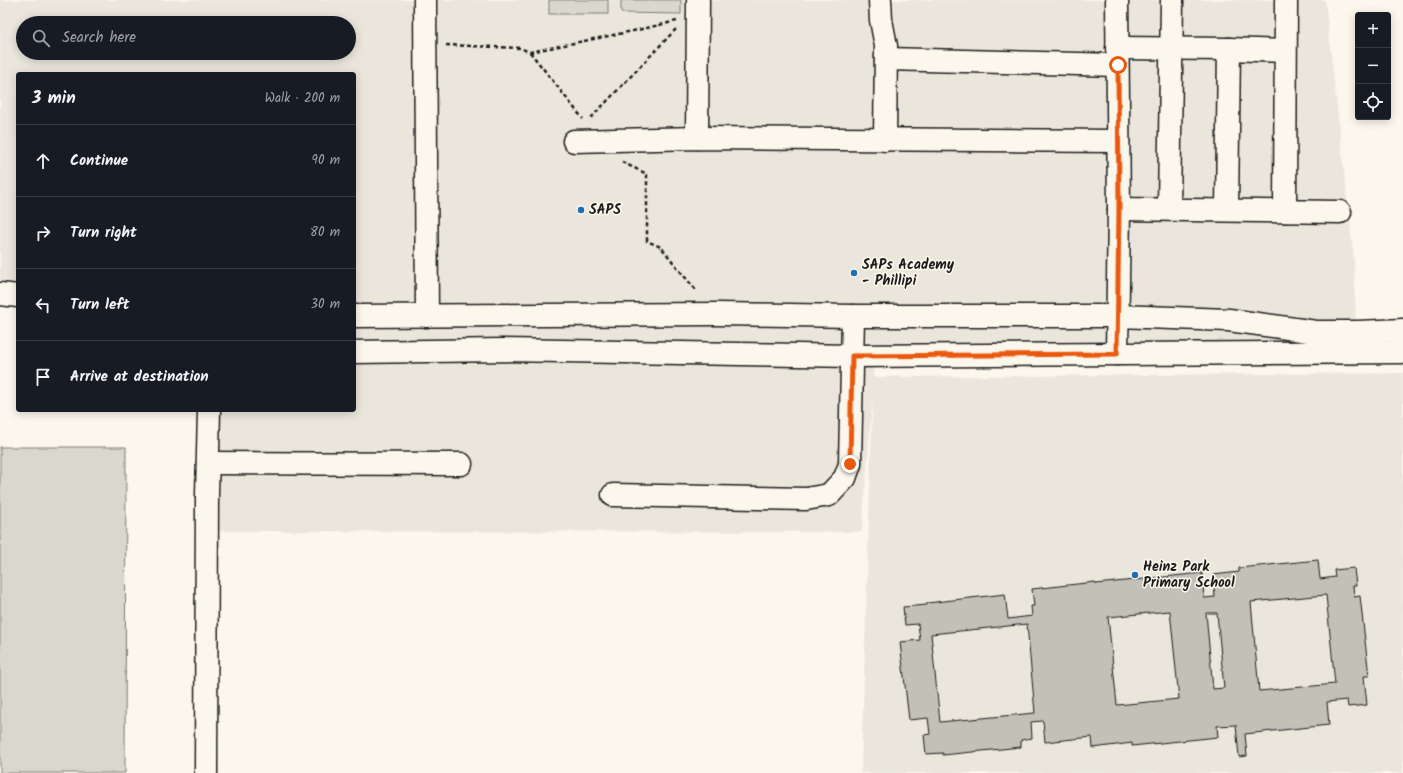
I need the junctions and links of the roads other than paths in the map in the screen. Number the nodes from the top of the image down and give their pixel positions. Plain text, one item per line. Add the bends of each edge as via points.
1 (425, 0) edge
2 (698, 0) edge
3 (880, 0) edge
4 (1117, 0) edge
5 (1172, 0) edge
6 (1286, 0) edge
7 (1171, 48) junction
8 (1229, 49) junction
9 (1285, 51) junction
10 (1117, 56) junction
11 (886, 59) junction
12 (698, 138) junction
13 (885, 140) junction
14 (574, 141) dead end
15 (1118, 141) junction
16 (1119, 209) junction
17 (1168, 209) junction
18 (1227, 210) junction
19 (1285, 211) junction
20 (1340, 212) dead end
21 (0, 294) edge
22 (16, 296) edge
23 (356, 316) edge
24 (427, 316) junction
25 (506, 316) junction
26 (853, 316) junction
27 (1117, 316) junction
28 (1280, 327) junction
29 (1403, 330) edge
30 (504, 350) junction
31 (356, 352) edge
32 (1278, 352) junction
33 (1403, 352) edge
34 (1117, 354) junction
35 (852, 356) junction
36 (209, 412) edge
37 (208, 463) junction
38 (461, 464) dead end
39 (613, 495) dead end
40 (206, 773) edge

1 - 24 lane
2 - 12 lane
3 - 11 lane
4 - 10 lane
5 - 7 lane
6 - 9 lane
7 - 8 lane
7 - 10 lane
7 - 17 lane
8 - 9 lane
8 - 18 lane
9 - 19 lane
10 - 11 lane
10 - 15 lane
11 - 13 lane
12 - 13 lane
12 - 14 lane
13 - 15 lane
15 - 16 lane
16 - 17 lane
16 - 27 lane
17 - 18 lane
18 - 19 lane
19 - 20 lane
21 - 22 lane
23 - 24 lane
24 - 25 lane
25 - 26 lane
25 - 30 lane
26 - 27 lane
26 - 35 lane
27 - 28 lane via 1229,320
27 - 34 lane
28 - 29 lane via 1316,332
28 - 32 lane
30 - 31 lane
30 - 35 lane
32 - 33 lane
32 - 34 lane
34 - 35 lane
35 - 39 lane via 850,464 845,478 829,495 806,499
36 - 37 lane
37 - 38 lane
37 - 40 lane

